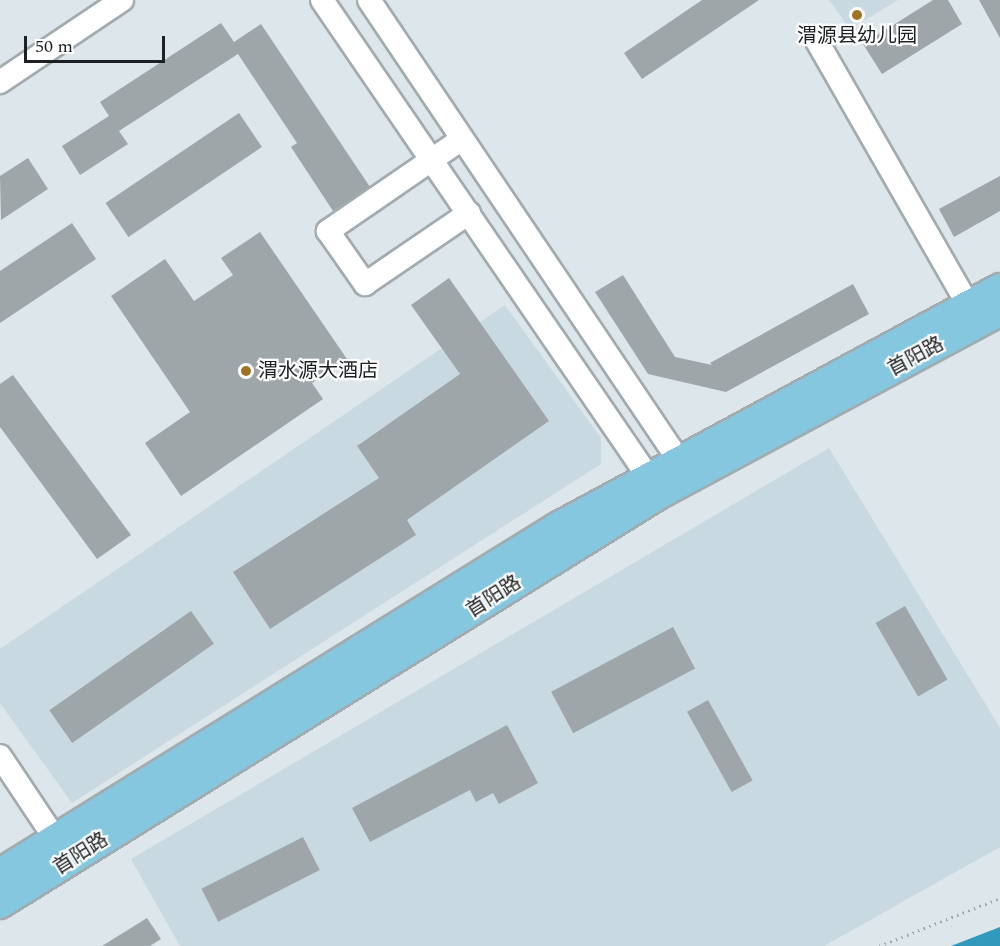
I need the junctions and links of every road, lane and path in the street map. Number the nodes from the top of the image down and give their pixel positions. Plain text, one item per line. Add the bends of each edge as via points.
1 (122, 0) edge
2 (322, 0) edge
3 (369, 0) edge
4 (817, 41) dead end
5 (0, 82) edge
6 (462, 139) junction
7 (431, 159) junction
8 (469, 213) junction
9 (1000, 288) edge
10 (968, 305) junction
11 (1000, 312) edge
12 (684, 469) junction
13 (655, 485) junction
14 (0, 756) edge
15 (63, 849) junction
16 (0, 873) edge
17 (1000, 898) edge
18 (0, 904) edge
19 (879, 946) edge

1 - 5 street
2 - 7 street
3 - 6 street
4 - 10 street
6 - 7 street
6 - 12 street
7 - 8 street
7 - 8 street via 328,231 365,284
8 - 13 street
9 - 10 main road, 首阳路
10 - 12 main road, 首阳路
11 - 12 main road, 首阳路
12 - 13 main road, 首阳路
13 - 15 main road, 首阳路 via 557,527
14 - 15 street
15 - 16 main road, 首阳路
15 - 18 main road, 首阳路
17 - 19 path

